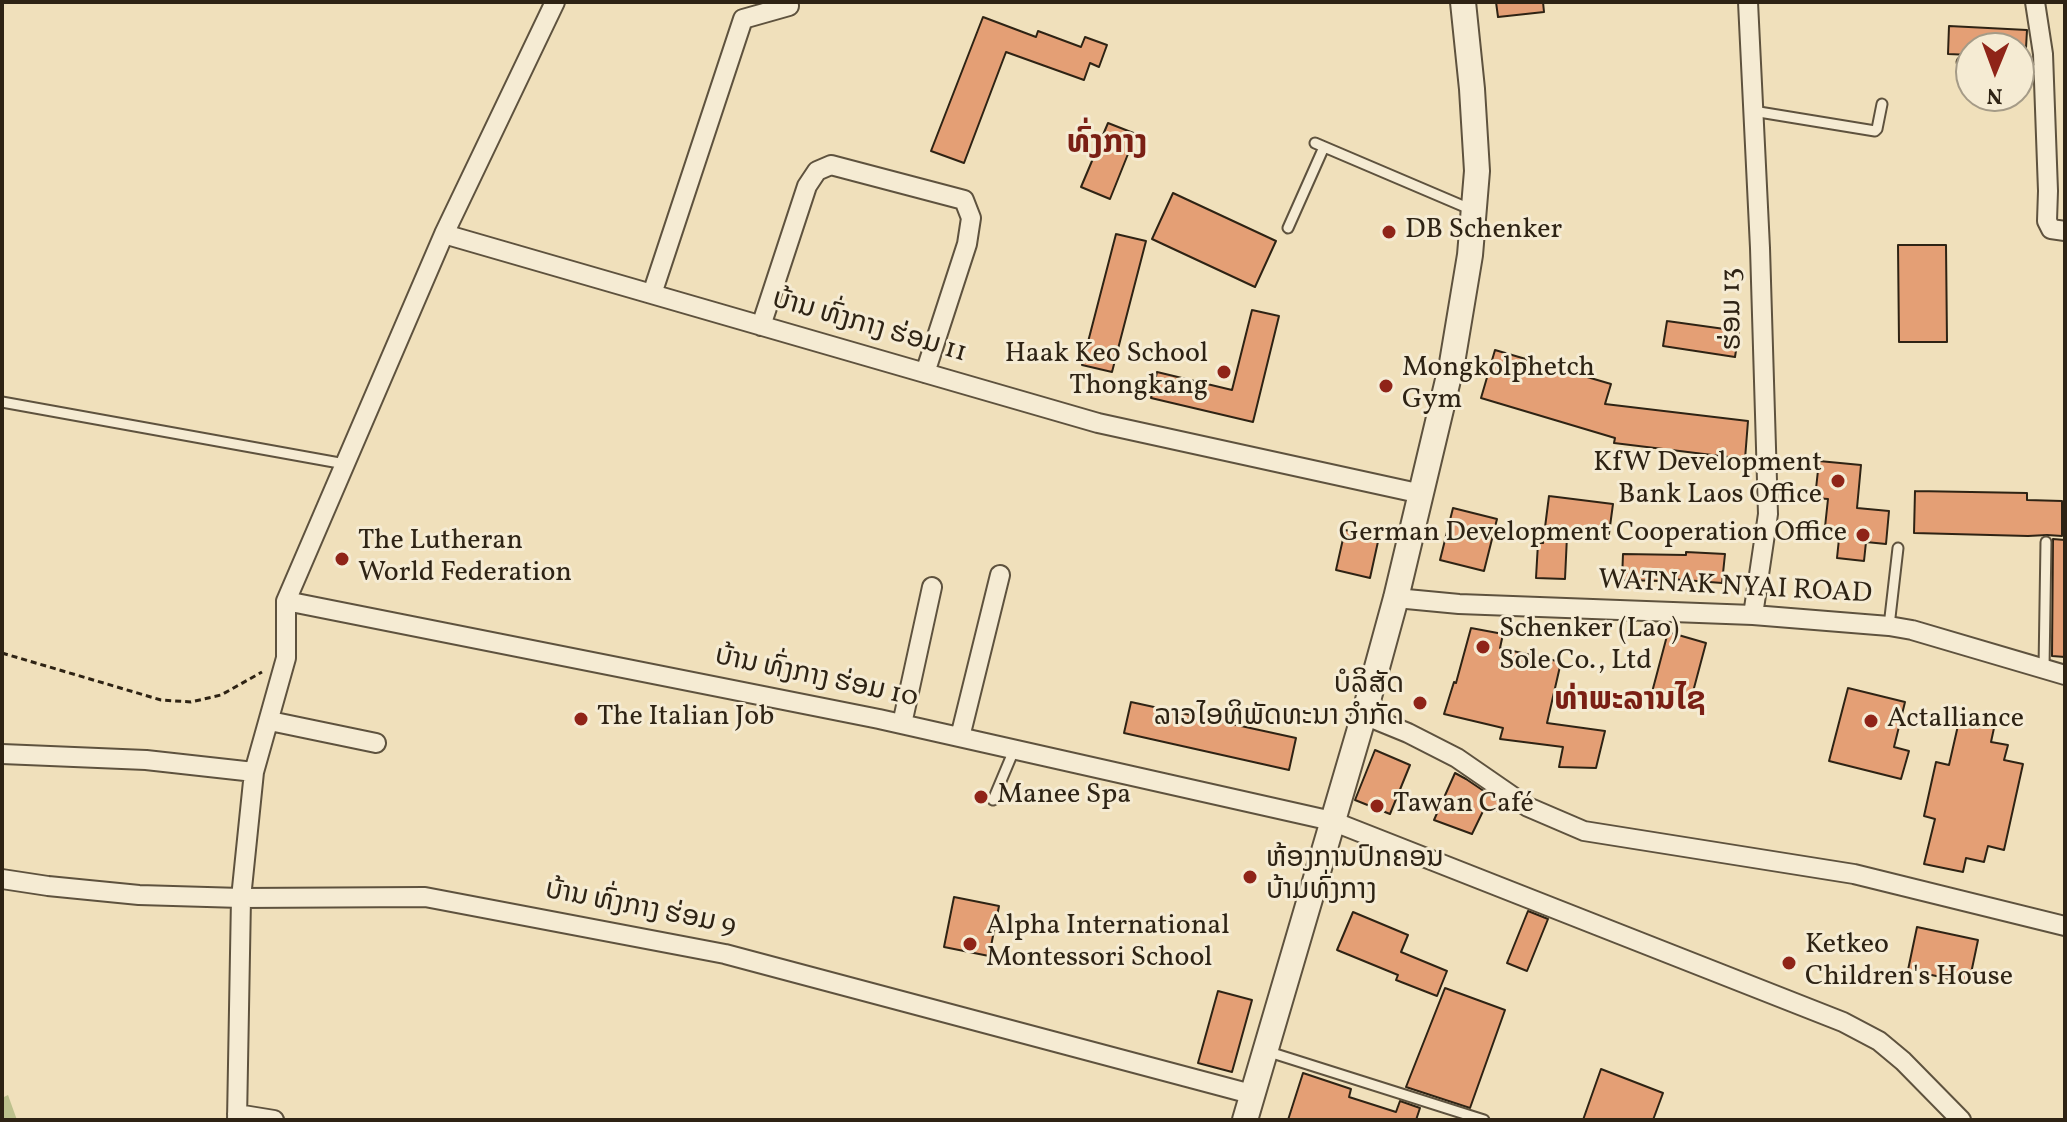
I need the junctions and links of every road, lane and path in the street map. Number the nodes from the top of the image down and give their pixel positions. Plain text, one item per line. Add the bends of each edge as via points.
1 (555, 2) edge
2 (1463, 2) edge
3 (1748, 2) edge
4 (2035, 2) edge
5 (789, 6) dead end
6 (2035, 70) edge
7 (2044, 71) junction
8 (1882, 104) dead end
9 (1753, 111) junction
10 (1473, 211) junction
11 (1288, 228) dead end
12 (2065, 231) edge
13 (444, 234) junction
14 (652, 294) junction
15 (761, 326) junction
16 (925, 373) junction
17 (2, 402) edge
18 (345, 464) junction
19 (1422, 494) junction
20 (2046, 542) dead end
21 (1898, 548) dead end
22 (1000, 575) dead end
23 (932, 587) dead end
24 (1396, 598) junction
25 (286, 601) junction
26 (1753, 615) junction
27 (1889, 626) junction
28 (2, 653) edge
29 (286, 658) junction
30 (2044, 668) junction
31 (2065, 675) edge
32 (1364, 715) junction
33 (270, 721) junction
34 (902, 724) junction
35 (960, 737) junction
36 (376, 743) dead end
37 (1014, 750) junction
38 (2, 754) edge
39 (254, 772) junction
40 (993, 800) dead end
41 (1332, 821) junction
42 (2, 879) edge
43 (241, 898) junction
44 (2065, 926) edge
45 (1264, 1050) junction
46 (1251, 1094) junction
47 (237, 1117) edge
48 (274, 1120) edge
49 (1245, 1120) edge
50 (1484, 1120) edge
51 (1961, 1120) edge

1 - 13 street
2 - 10 street via 1477,171
3 - 9 street, ຮ່ອມ 13
4 - 7 street
5 - 14 street via 743,19
6 - 7 lane
7 - 12 street via 2047,221 2051,229
8 - 9 lane via 1875,131
9 - 26 street, ຮ່ອມ 13 via 1768,514
10 - 11 lane via 1319,145
10 - 19 street via 1452,363
13 - 14 street, ບ້ານ ທົ່ງກາງ ຮ່ອມ 11
13 - 18 street
14 - 15 street, ບ້ານ ທົ່ງກາງ ຮ່ອມ 11
15 - 16 street, ບ້ານ ທົ່ງກາງ ຮ່ອມ 11
15 - 16 street via 807,186 817,171 831,165 964,200 971,218 967,244
16 - 19 street, ບ້ານ ທົ່ງກາງ ຮ່ອມ 11 via 1098,423
17 - 18 lane
18 - 25 street
19 - 24 street
20 - 30 lane
21 - 27 lane
22 - 35 street
23 - 34 street
24 - 26 street, WATNAK NYAI ROAD
24 - 32 street
25 - 29 street
25 - 34 street, ບ້ານ ທົ່ງກາງ ຮ່ອມ 10
26 - 27 street, WATNAK NYAI ROAD
27 - 30 street, WATNAK NYAI ROAD
28 - 29 path via 161,700 191,702 221,695
29 - 33 street
30 - 31 street, WATNAK NYAI ROAD
32 - 41 street
32 - 44 street via 1457,758 1528,807 1584,831 1854,874
33 - 36 street
33 - 39 street
34 - 35 street, ບ້ານ ທົ່ງກາງ ຮ່ອມ 10
35 - 37 street, ບ້ານ ທົ່ງກາງ ຮ່ອມ 10
37 - 40 lane
37 - 41 street, ບ້ານ ທົ່ງກາງ ຮ່ອມ 10
38 - 39 street via 146,760
39 - 43 street
41 - 45 street
41 - 51 street, ບ້ານ ທົ່ງກາງ ຮ່ອມ 10 via 1843,1022 1879,1041
42 - 43 street, ບ້ານ ທົ່ງກາງ ຮ່ອມ 9 via 139,895
43 - 46 street, ບ້ານ ທົ່ງກາງ ຮ່ອມ 9 via 425,897 725,954
43 - 47 street
45 - 46 street
45 - 50 lane
46 - 49 street
47 - 48 street

